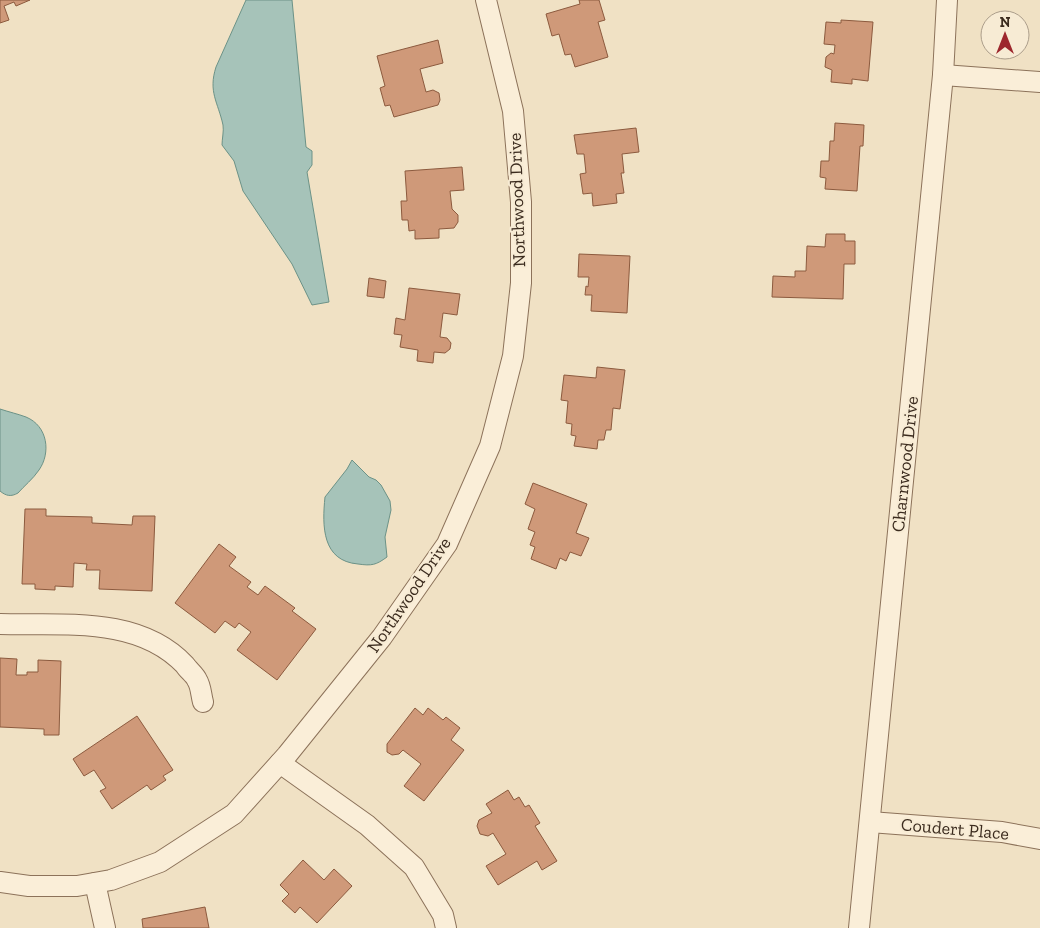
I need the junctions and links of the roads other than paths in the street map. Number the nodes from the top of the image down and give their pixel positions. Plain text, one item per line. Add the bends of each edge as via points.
1 (486, 0) edge
2 (948, 0) edge
3 (943, 75) junction
4 (1040, 82) edge
5 (0, 624) edge
6 (203, 702) dead end
7 (280, 763) junction
8 (870, 822) junction
9 (1040, 839) edge
10 (0, 882) edge
11 (96, 883) junction
12 (104, 928) edge
13 (446, 928) edge
14 (859, 928) edge

1 - 7 street, Northwood Drive via 513,112 521,202 521,283 513,356 490,446 447,544 382,637
2 - 3 street, Charnwood Drive
3 - 4 street
3 - 8 street, Charnwood Drive
5 - 6 street via 110,628 152,640 178,659 197,679
7 - 11 street, Northwood Drive via 234,814 160,862
7 - 13 street via 367,825 414,868 443,915
8 - 9 street, Coudert Place via 1002,832
8 - 14 street, Charnwood Drive
10 - 11 street, Northwood Drive via 29,886
11 - 12 street

